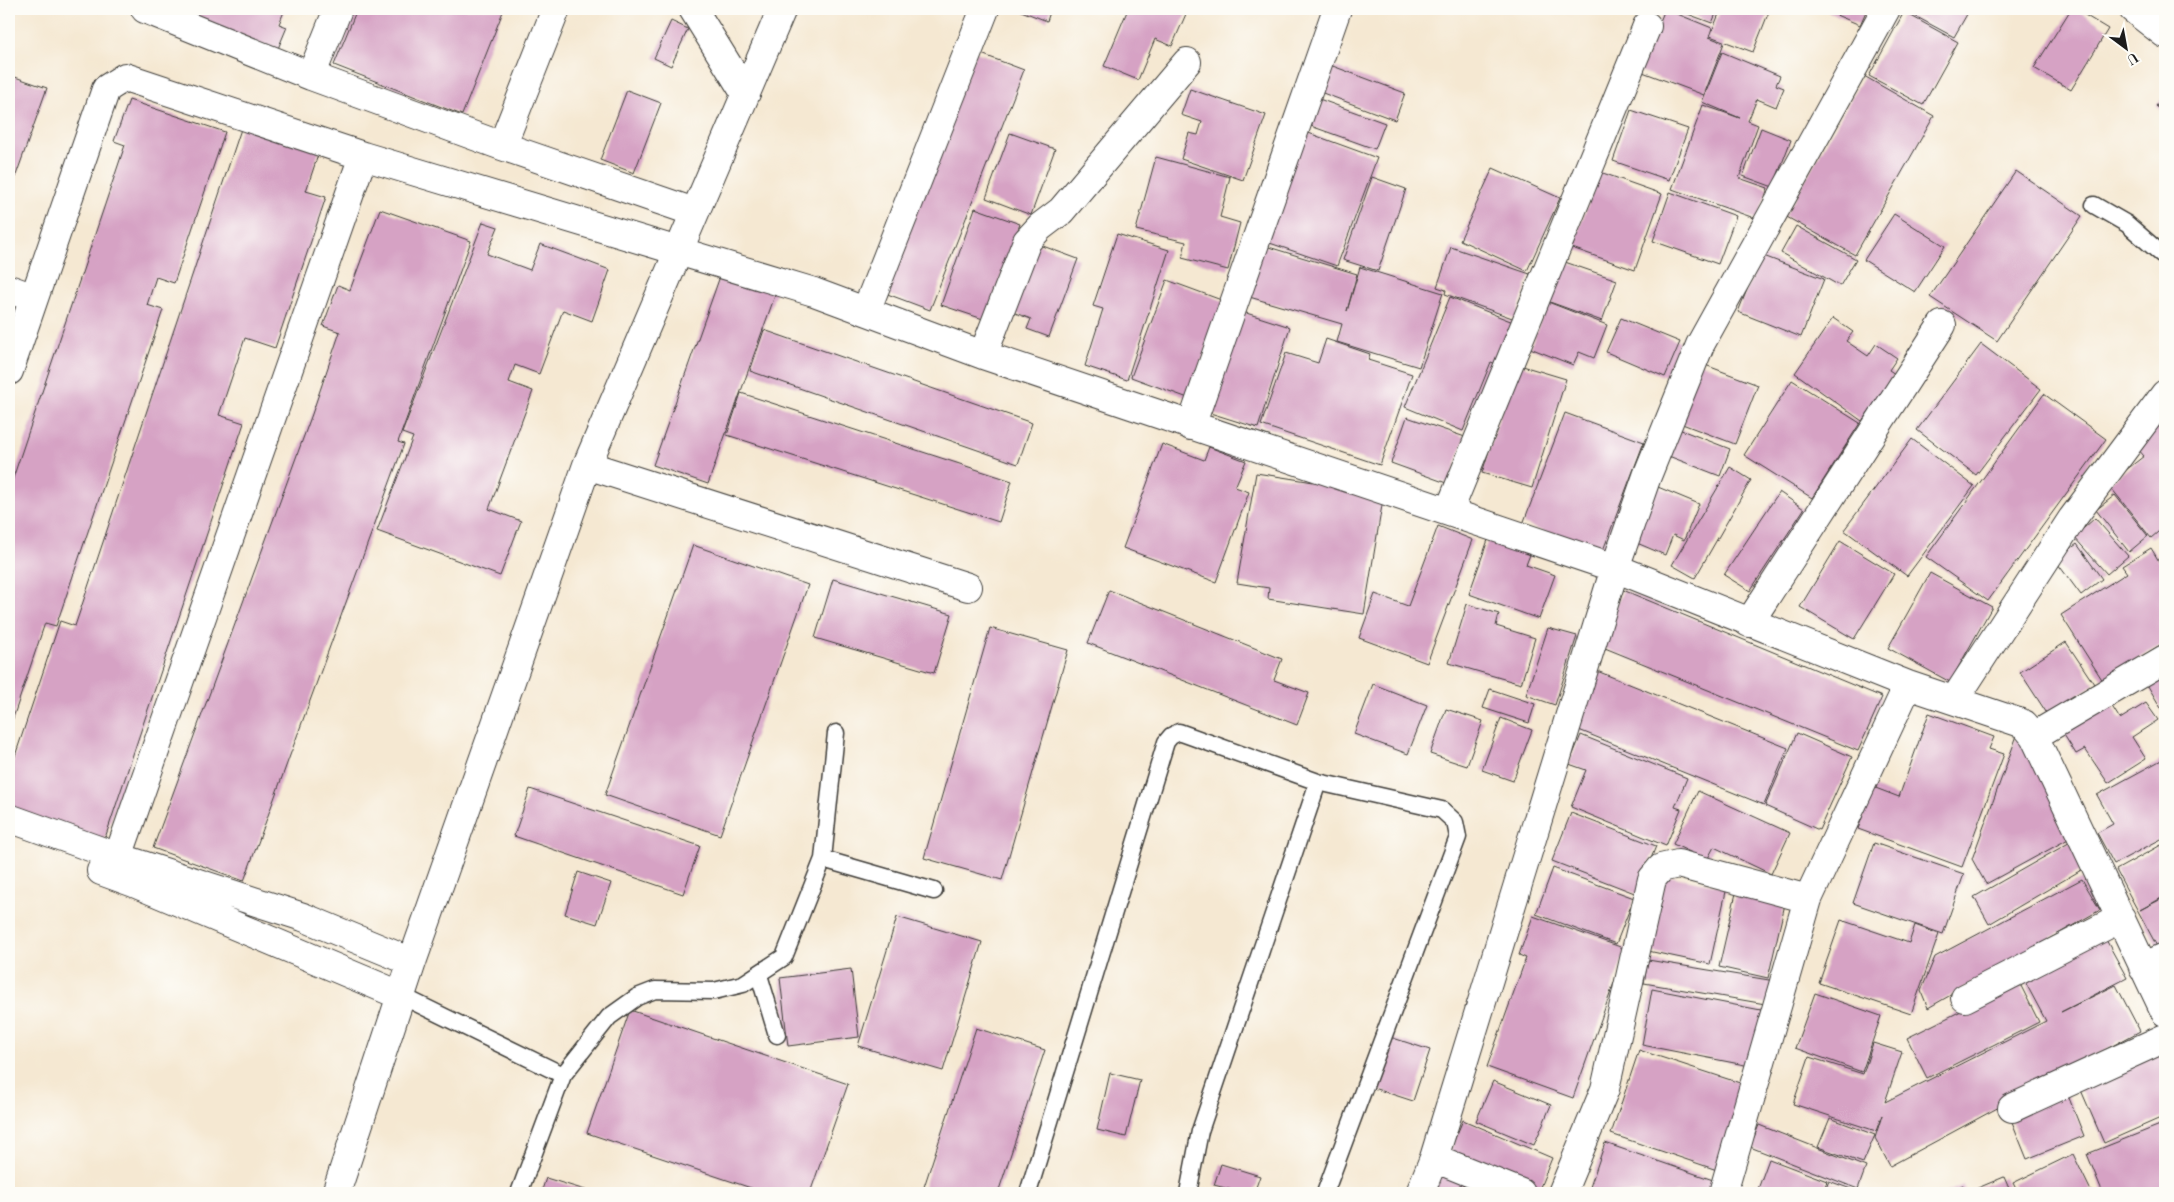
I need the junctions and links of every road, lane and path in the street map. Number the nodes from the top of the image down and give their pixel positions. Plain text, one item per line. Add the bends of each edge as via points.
1 (145, 9) edge
2 (338, 9) edge
3 (556, 9) edge
4 (693, 9) edge
5 (782, 9) edge
6 (986, 9) edge
7 (1337, 9) edge
8 (1886, 9) edge
9 (2133, 9) edge
10 (1647, 26) dead end
11 (2165, 34) edge
12 (1186, 62) dead end
13 (311, 76) junction
14 (746, 93) junction
15 (502, 146) junction
16 (363, 156) junction
17 (2094, 205) dead end
18 (694, 212) junction
19 (677, 252) junction
20 (2165, 256) edge
21 (9, 289) edge
22 (34, 298) junction
23 (866, 311) junction
24 (1942, 325) dead end
25 (983, 356) junction
26 (9, 371) edge
27 (2165, 394) edge
28 (1190, 426) junction
29 (587, 465) junction
30 (1450, 511) junction
31 (1615, 568) junction
32 (968, 587) dead end
33 (1750, 623) junction
34 (2165, 659) edge
35 (1908, 685) junction
36 (1956, 699) junction
37 (836, 733) dead end
38 (2034, 736) junction
39 (1318, 782) junction
40 (9, 818) edge
41 (9, 838) edge
42 (118, 857) junction
43 (823, 859) junction
44 (934, 891) dead end
45 (1808, 899) junction
46 (2121, 918) junction
47 (412, 962) junction
48 (2154, 962) edge
49 (760, 975) junction
50 (402, 996) junction
51 (1965, 998) dead end
52 (2165, 1012) edge
53 (777, 1035) dead end
54 (2165, 1038) edge
55 (562, 1075) junction
56 (2012, 1108) dead end
57 (1434, 1158) junction
58 (336, 1193) edge
59 (520, 1193) edge
60 (1028, 1193) edge
61 (1188, 1193) edge
62 (1325, 1193) edge
63 (1420, 1193) edge
64 (1521, 1193) edge
65 (1562, 1193) edge
66 (1723, 1193) edge

1 - 13 street
2 - 13 street
3 - 15 street
4 - 14 street
5 - 14 street
6 - 23 street
7 - 28 street
8 - 31 street via 1700,345 1647,476
9 - 11 street
10 - 30 street
12 - 25 street via 1061,211 1027,241
13 - 15 street
14 - 18 street
15 - 18 street
16 - 19 street
16 - 22 street via 125,77 106,88
16 - 42 street
17 - 20 lane via 2127,224
18 - 19 street
19 - 23 street via 814,292
19 - 29 street
21 - 22 street
22 - 26 street
23 - 25 street
24 - 33 street
25 - 28 street
27 - 36 street via 2072,519
28 - 30 street
29 - 32 street
29 - 47 street
30 - 31 street
31 - 33 street
31 - 57 street
33 - 35 street
34 - 38 street
35 - 36 street
35 - 45 street
36 - 38 street via 2024,724
37 - 43 lane
38 - 46 street
39 - 60 lane via 1179,732 1166,742
39 - 61 lane via 1200,1131
39 - 62 lane via 1442,810 1455,822 1458,837
40 - 42 street
41 - 50 street via 134,883
42 - 47 street via 303,918
43 - 44 lane
43 - 49 lane via 784,957
45 - 65 street via 1678,864 1661,868 1652,879 1605,1089
45 - 66 street
46 - 48 street
46 - 51 street
47 - 50 street
48 - 52 street
49 - 53 lane
49 - 55 lane via 743,984 714,991 654,990 637,997 609,1017
50 - 55 lane
50 - 58 street
54 - 56 street
55 - 59 lane
57 - 63 street
57 - 64 street

